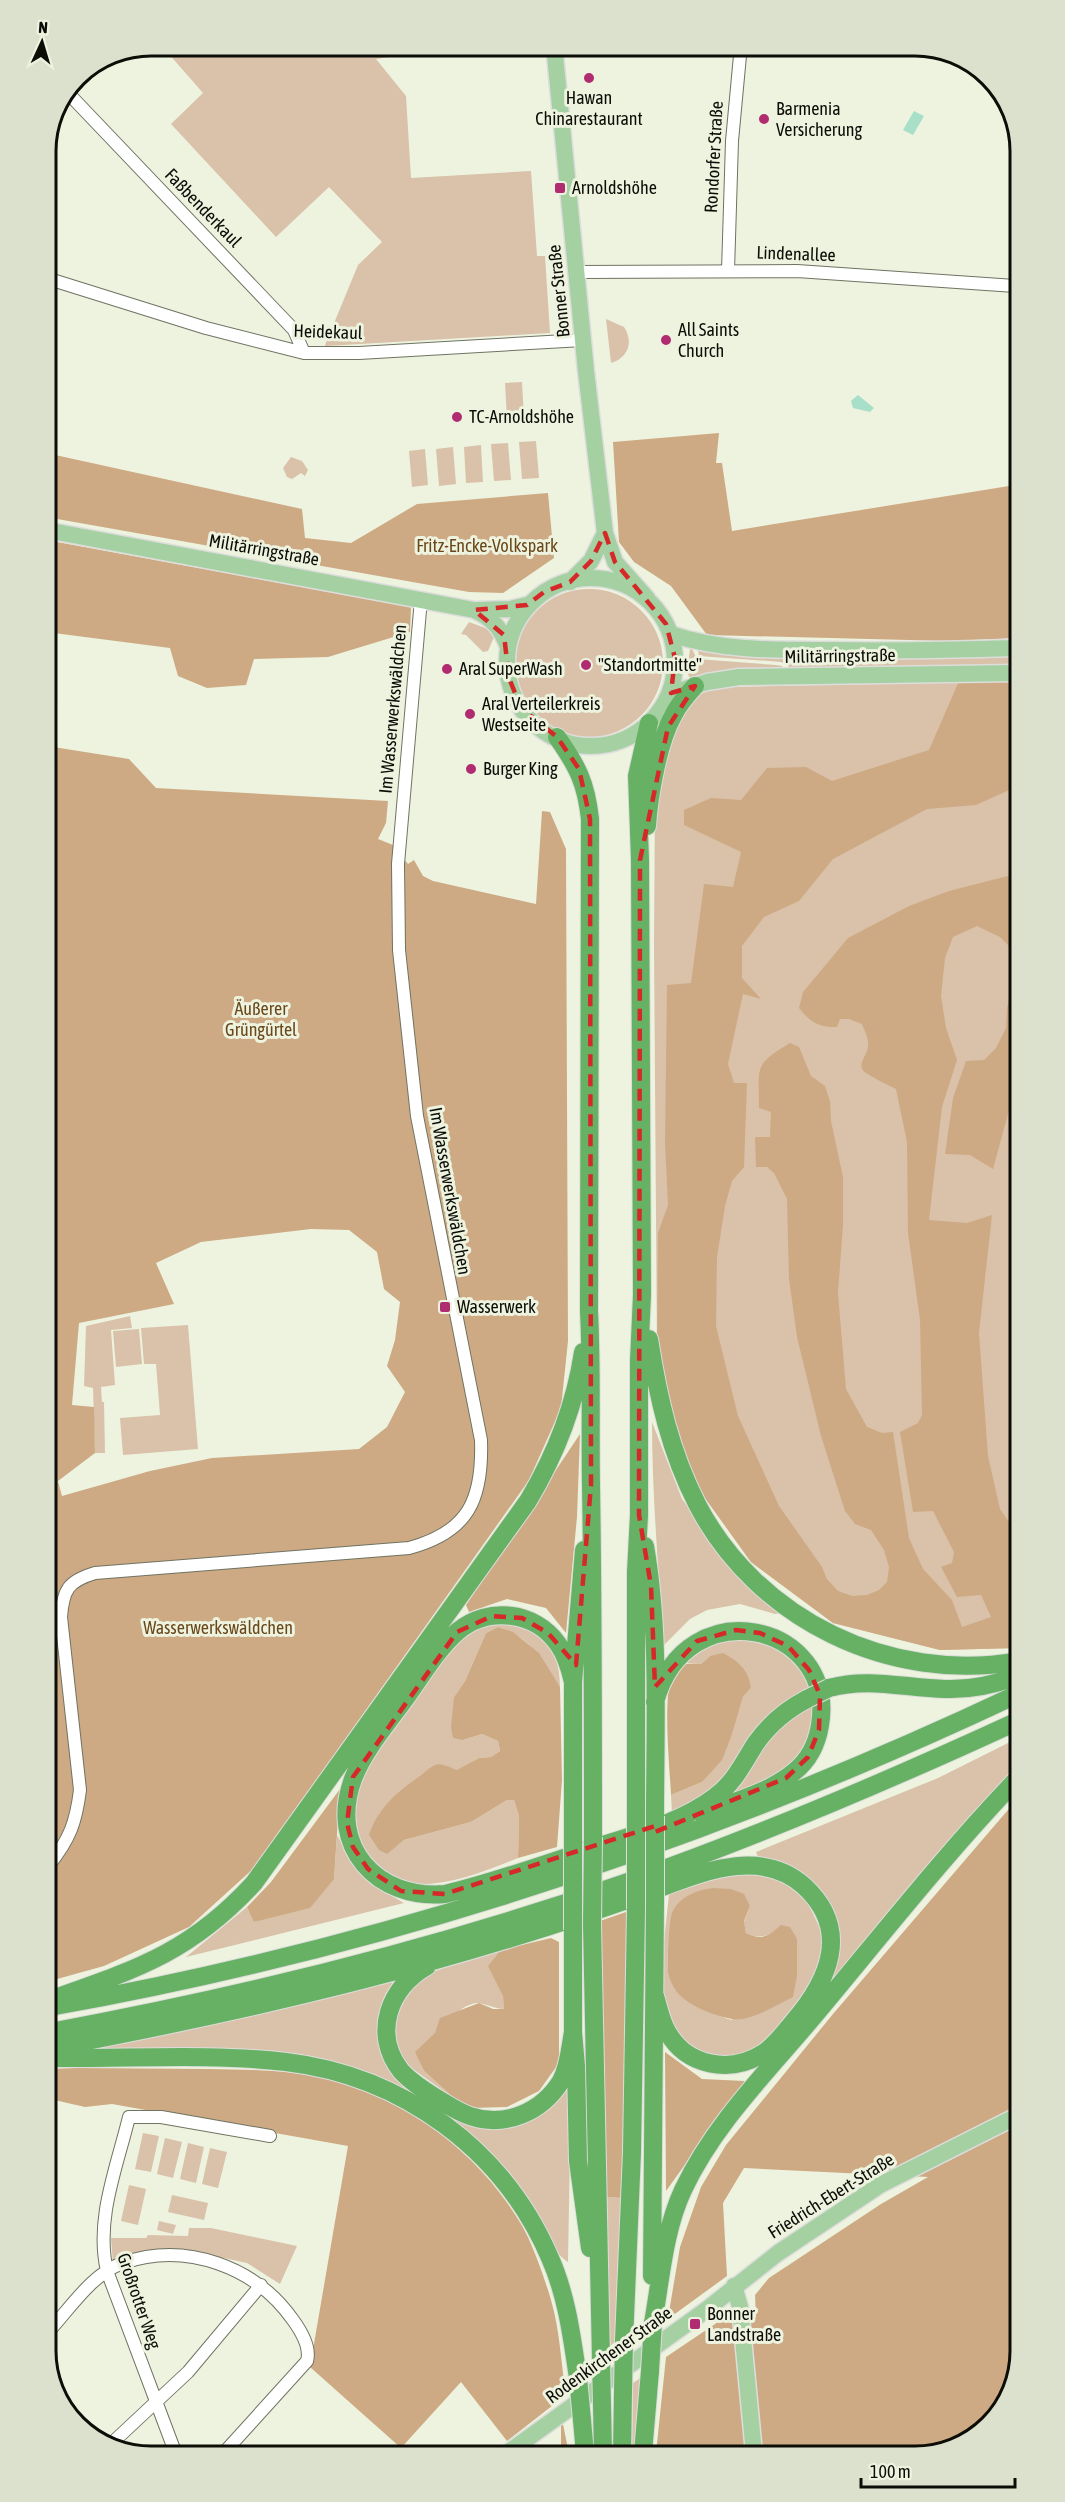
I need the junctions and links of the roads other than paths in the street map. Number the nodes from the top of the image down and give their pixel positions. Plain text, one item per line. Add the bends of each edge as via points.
1 (555, 56) edge
2 (740, 56) edge
3 (72, 97) edge
4 (728, 271) junction
5 (576, 272) junction
6 (56, 281) edge
7 (1010, 286) edge
8 (583, 340) junction
9 (304, 353) junction
10 (56, 532) edge
11 (605, 533) junction
12 (570, 582) junction
13 (647, 598) junction
14 (420, 599) junction
15 (527, 605) junction
16 (474, 610) junction
17 (670, 634) junction
18 (508, 647) junction
19 (1010, 648) edge
20 (1010, 673) edge
21 (695, 686) junction
22 (668, 694) junction
23 (649, 723) junction
24 (557, 738) junction
25 (640, 860) junction
26 (642, 1295) junction
27 (589, 1311) junction
28 (591, 1485) junction
29 (639, 1515) junction
30 (1010, 1663) edge
31 (1010, 1679) edge
32 (573, 1682) junction
33 (1010, 1698) edge
34 (656, 1702) junction
35 (1010, 1725) edge
36 (1010, 1787) edge
37 (778, 1826) junction
38 (55, 1857) edge
39 (689, 1877) junction
40 (348, 1942) junction
41 (441, 1958) junction
42 (656, 1996) junction
43 (55, 1998) edge
44 (55, 2006) edge
45 (55, 2031) edge
46 (573, 2032) junction
47 (55, 2047) edge
48 (55, 2058) edge
49 (1010, 2120) edge
50 (270, 2136) dead end
51 (107, 2271) junction
52 (261, 2285) junction
53 (734, 2286) junction
54 (599, 2297) junction
55 (653, 2323) junction
56 (55, 2325) edge
57 (156, 2401) junction
58 (116, 2440) edge
59 (173, 2446) edge
60 (230, 2446) edge
61 (517, 2446) edge
62 (584, 2446) edge
63 (603, 2446) edge
64 (622, 2446) edge
65 (644, 2446) edge
66 (753, 2446) edge

1 - 5 main road, Bonner Straße
2 - 4 street, Rondorfer Straße via 732,141
3 - 9 street, Faßbenderkaul via 294,330
4 - 5 street, Lindenallee
4 - 7 street, Lindenallee via 874,275
5 - 8 main road, Bonner Straße
6 - 9 street, Heidekaul via 206,328
8 - 9 street, Heidekaul
8 - 11 main road, Bonner Straße
10 - 14 main road, Militärringstraße
11 - 12 main road via 591,561
11 - 13 main road, Bonner Straße via 615,562
12 - 13 main road via 603,580
12 - 15 main road via 544,592
13 - 17 main road via 661,614
14 - 16 main road, Militärringstraße
14 - 38 street, Im Wasserwerkswäldchen via 398,864 399,950 417,1116 481,1440 480,1482 470,1507 455,1526 443,1536 409,1548 94,1573 73,1582 62,1599 61,1617 80,1790 77,1818
15 - 16 main road, Militärringstraße
15 - 18 main road
16 - 18 main road, Militärringstraße via 496,624
17 - 19 main road, Militärringstraße via 702,644 762,649
17 - 22 main road via 675,667
18 - 24 main road via 509,678 516,699 536,724
20 - 21 main road, Militärringstraße via 739,678
21 - 22 main road, Militärringstraße
21 - 25 highway via 668,727 653,782
22 - 23 main road
23 - 24 main road via 622,739 600,744
23 - 25 highway via 637,776
24 - 27 highway via 579,769 588,803
25 - 26 highway
26 - 29 highway
26 - 30 highway via 657,1393 675,1457 708,1522 753,1579 785,1607 820,1629 879,1654 950,1666
27 - 28 highway
27 - 43 highway via 572,1403 560,1441 540,1480 254,1883 210,1926 179,1947 122,1974
28 - 32 highway
28 - 54 highway, bridge via 592,1924
29 - 34 highway via 651,1586
29 - 64 highway, bridge via 632,2140
31 - 32 highway, bridge via 963,1689 860,1682 829,1688 790,1708 769,1727 738,1775 694,1811 597,1847 445,1894 401,1891 368,1869 353,1847 347,1823 347,1798 353,1777 457,1632 492,1616 531,1621 558,1643
32 - 46 highway, bridge
33 - 40 highway via 864,1765 698,1831 538,1886
34 - 40 highway via 667,1673 683,1652 709,1636 746,1630 773,1638 797,1654 817,1686 821,1720 808,1757 793,1773 764,1790 616,1846 441,1904
34 - 42 highway, bridge
35 - 37 highway
36 - 55 highway via 706,2149 676,2206
37 - 39 highway
37 - 45 highway via 626,1883 445,1940 219,1998
39 - 41 highway
39 - 42 highway via 736,1866 761,1865 796,1880 814,1896 827,1921 831,1945 828,1969 816,1993 776,2042 760,2055 732,2065 701,2061 677,2046 663,2025
40 - 44 highway via 152,1988
41 - 46 highway via 400,1987 389,2009 386,2032 400,2069 458,2111 482,2119 505,2120 540,2106 562,2079
41 - 47 highway via 244,2007
42 - 55 highway via 652,2043
46 - 54 highway via 581,2193
48 - 62 highway, bridge via 230,2058 287,2062 356,2078 407,2100 445,2125 494,2170 530,2218 551,2260 570,2326
49 - 53 main road, Friedrich-Ebert-Straße via 880,2185
50 - 51 street, Großrotter Weg via 161,2117 129,2116 103,2222 102,2251
51 - 52 street via 139,2258 182,2256 223,2265
51 - 56 street
51 - 57 street, Großrotter Weg
52 - 57 street via 188,2372
52 - 60 street via 298,2328 308,2356
53 - 61 main road, Rodenkirchener Straße
53 - 66 main road via 740,2307
54 - 63 highway, bridge
55 - 65 highway, bridge
57 - 58 street
57 - 59 street, Großrotter Weg

